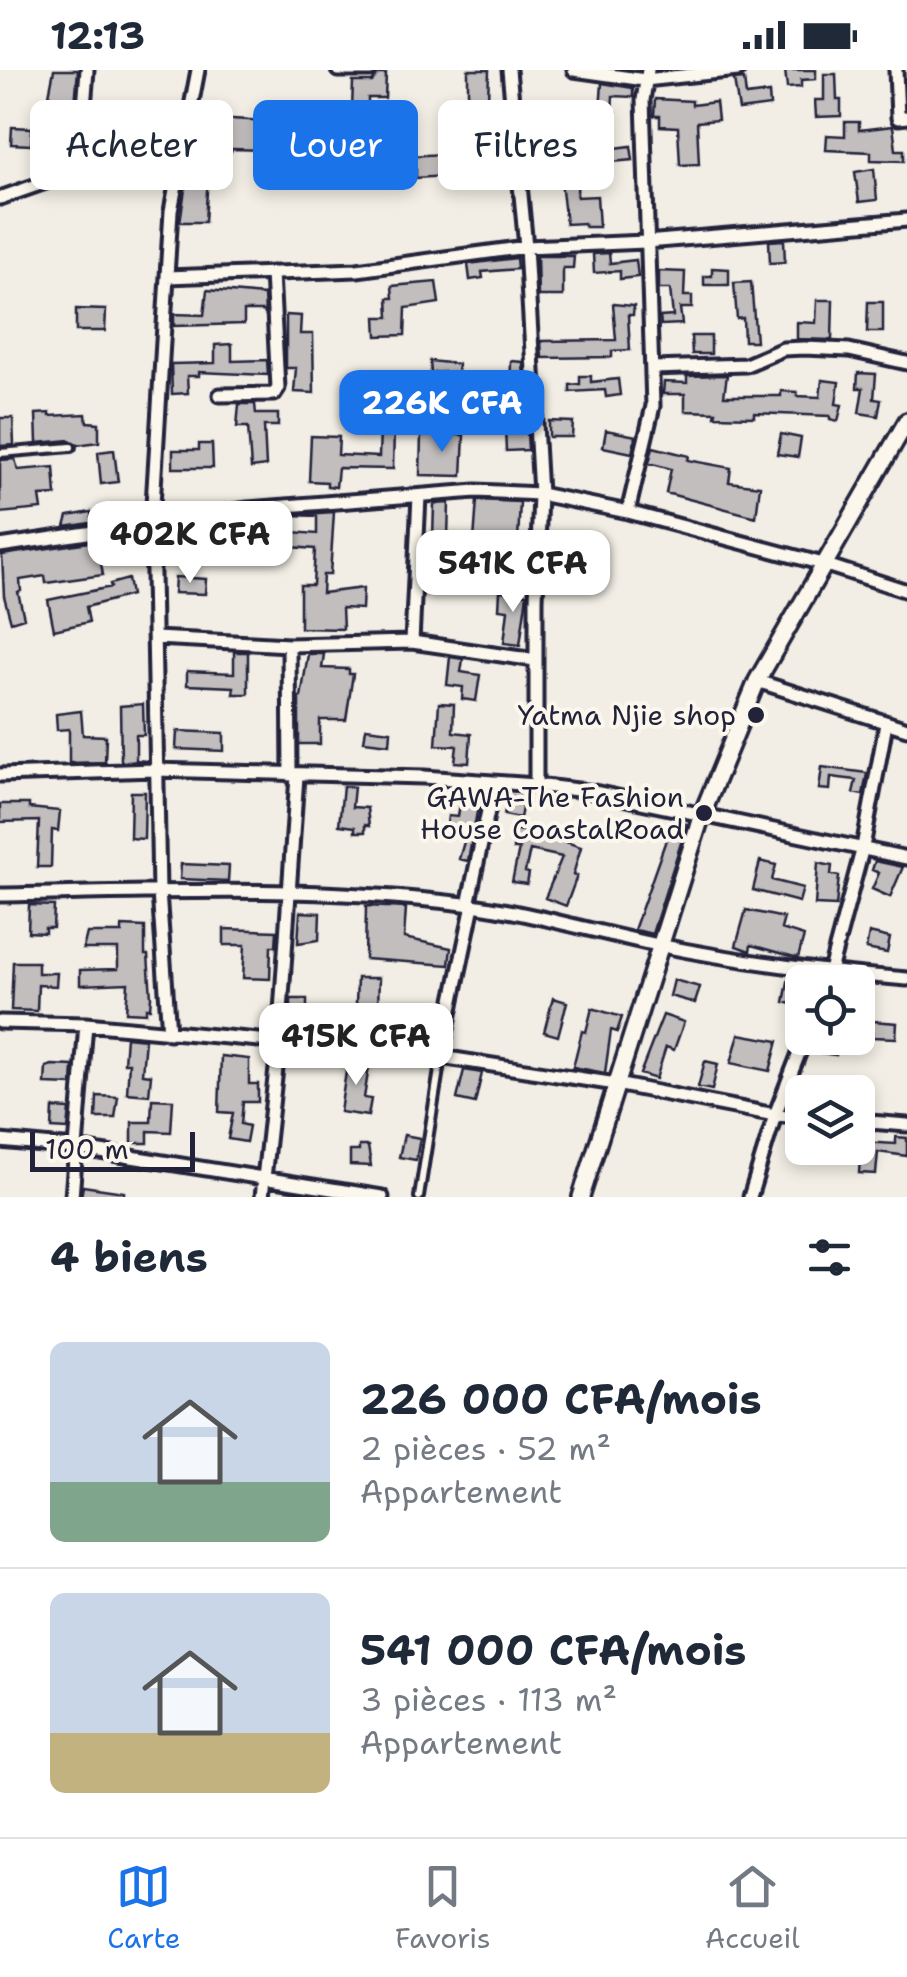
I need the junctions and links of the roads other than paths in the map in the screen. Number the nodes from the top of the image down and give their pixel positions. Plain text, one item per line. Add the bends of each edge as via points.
1 (87, 70) edge
2 (198, 70) edge
3 (338, 70) edge
4 (370, 70) edge
5 (509, 70) edge
6 (574, 70) edge
7 (738, 70) edge
8 (896, 70) edge
9 (646, 75) edge
10 (85, 100) edge
11 (191, 100) edge
12 (907, 117) edge
13 (30, 188) edge
14 (174, 190) edge
15 (0, 198) edge
16 (907, 220) edge
17 (646, 242) junction
18 (526, 248) junction
19 (272, 273) junction
20 (166, 278) junction
21 (907, 363) edge
22 (653, 368) junction
23 (220, 396) dead end
24 (907, 421) edge
25 (72, 447) dead end
26 (0, 453) edge
27 (540, 494) junction
28 (419, 496) junction
29 (628, 512) junction
30 (152, 521) junction
31 (0, 546) edge
32 (824, 564) junction
33 (907, 591) edge
34 (155, 638) junction
35 (412, 642) junction
36 (289, 645) junction
37 (535, 660) junction
38 (757, 681) junction
39 (886, 724) junction
40 (907, 729) edge
41 (156, 770) junction
42 (0, 775) edge
43 (293, 775) junction
44 (494, 783) junction
45 (536, 785) junction
46 (701, 817) junction
47 (864, 847) junction
48 (907, 858) edge
49 (159, 892) junction
50 (289, 892) junction
51 (0, 895) edge
52 (471, 905) junction
53 (662, 946) junction
54 (832, 965) edge
55 (785, 970) edge
56 (875, 979) edge
57 (907, 979) edge
58 (0, 1022) edge
59 (86, 1024) junction
60 (169, 1033) junction
61 (279, 1041) junction
62 (798, 1055) edge
63 (441, 1057) junction
64 (616, 1084) junction
65 (775, 1115) junction
66 (785, 1116) edge
67 (875, 1122) edge
68 (907, 1125) edge
69 (0, 1141) edge
70 (75, 1148) junction
71 (264, 1178) junction
72 (72, 1197) edge
73 (262, 1197) edge
74 (382, 1197) edge
75 (419, 1197) edge
76 (581, 1197) edge
77 (750, 1197) edge

1 - 10 street
2 - 11 street
3 - 4 street
5 - 18 street
6 - 9 street
7 - 9 street
8 - 12 street via 898,118
9 - 17 street
13 - 15 street
14 - 20 street
16 - 17 street
17 - 18 street
17 - 22 street
18 - 19 street via 357,270
18 - 27 street
19 - 20 street
19 - 23 street via 278,388 274,394
20 - 30 street
21 - 22 street via 804,348 746,364
22 - 29 street via 653,406
24 - 32 street
25 - 26 lane
27 - 28 street
27 - 29 street
27 - 37 street
28 - 30 street
28 - 35 street
29 - 32 street
30 - 31 street
30 - 34 street
32 - 33 street
32 - 38 street
34 - 36 street
34 - 41 street
35 - 36 street
35 - 37 street
36 - 43 street
37 - 45 street
38 - 39 street
38 - 46 street
39 - 40 street
39 - 47 street
41 - 42 street
41 - 43 street
41 - 49 street
43 - 44 street
43 - 50 street
44 - 45 street
44 - 52 street
45 - 46 street
46 - 47 street
46 - 53 street
47 - 48 street
47 - 54 street
49 - 50 street
49 - 51 street
49 - 60 street
50 - 52 street
50 - 61 street
52 - 53 street
52 - 63 street
53 - 55 street
53 - 64 street
56 - 57 street
58 - 59 street
59 - 60 street
59 - 70 street
60 - 61 street
61 - 63 street
61 - 71 street
62 - 65 street
63 - 64 street
63 - 75 lane
64 - 65 street
64 - 76 street
65 - 66 street
65 - 77 street
67 - 68 street
69 - 70 street
70 - 71 street
70 - 72 street
71 - 73 street
71 - 74 street

